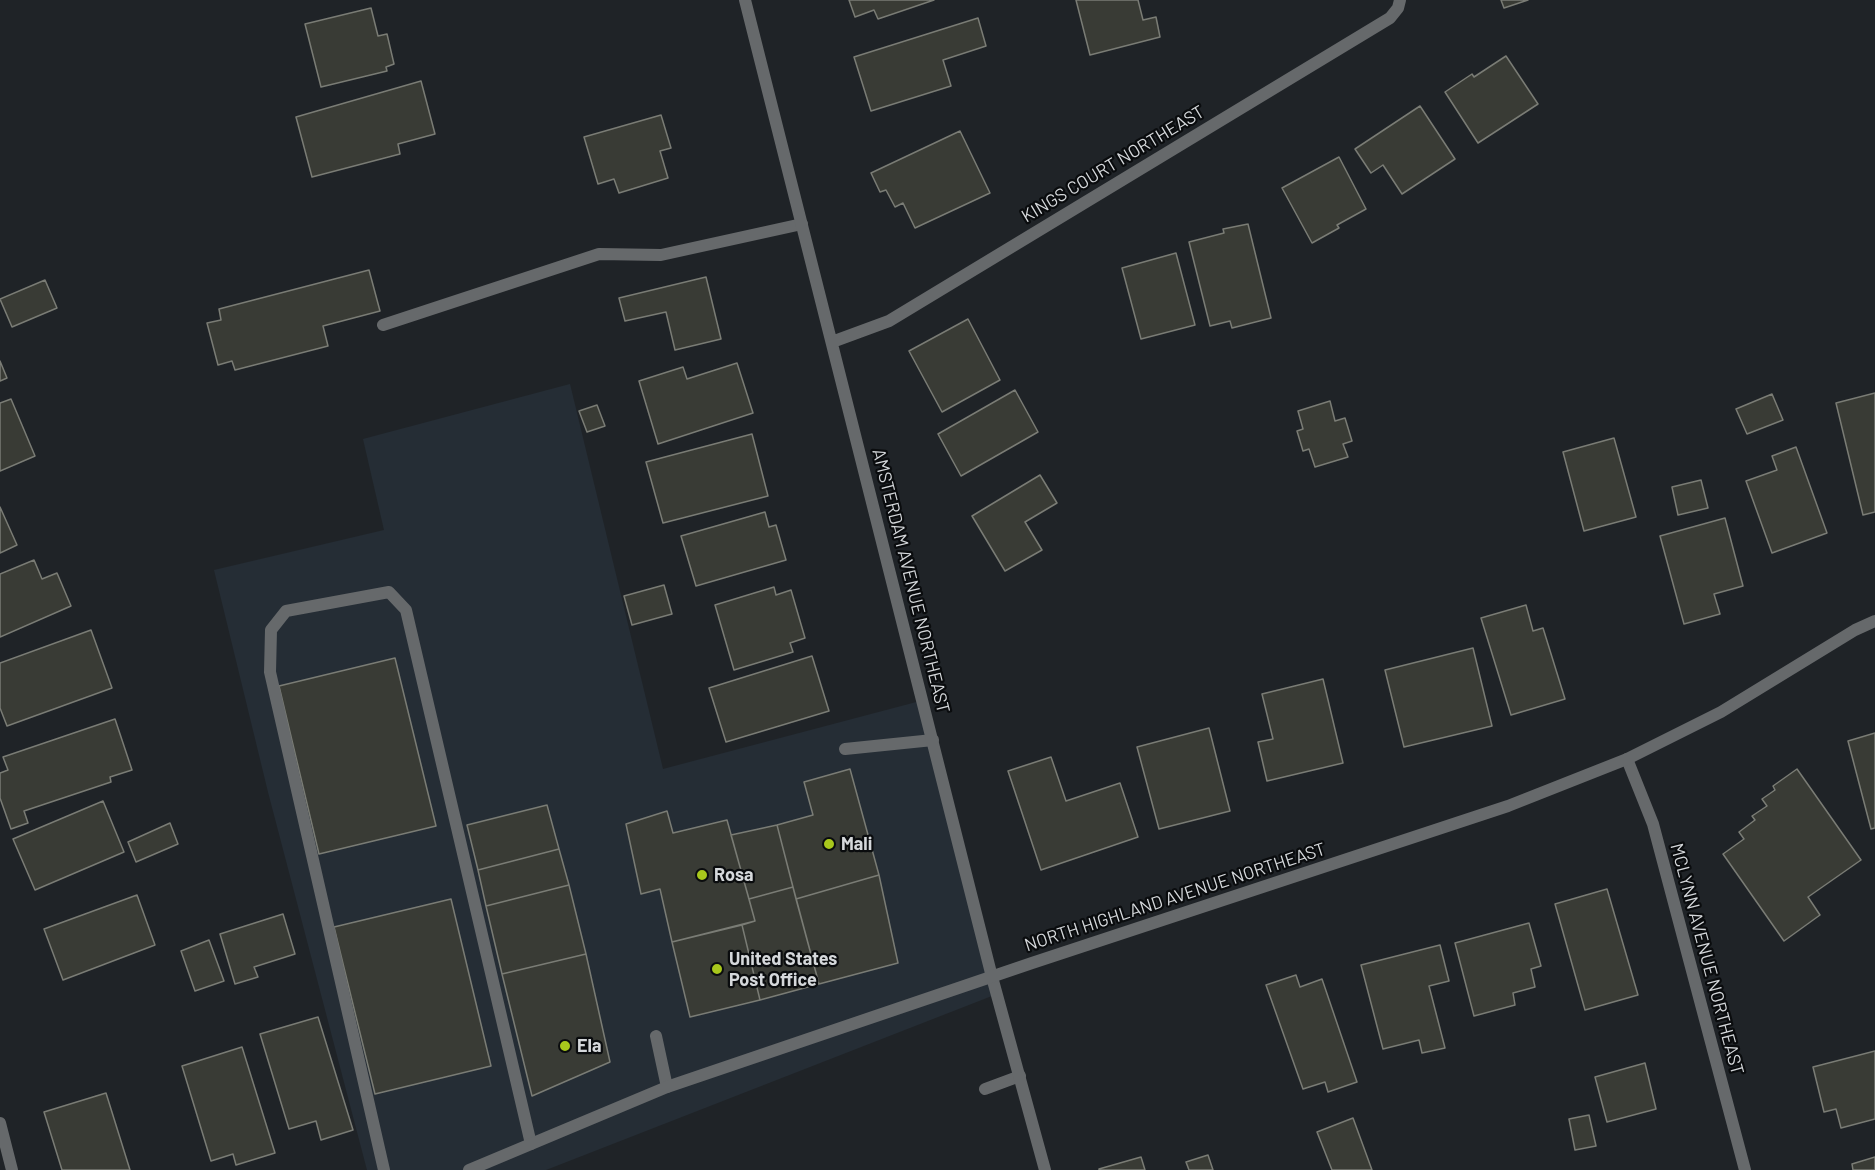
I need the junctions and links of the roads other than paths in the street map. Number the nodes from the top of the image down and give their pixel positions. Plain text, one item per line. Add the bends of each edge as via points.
1 (746, 0) edge
2 (1400, 0) edge
3 (802, 224) junction
4 (383, 325) dead end
5 (832, 342) junction
6 (1875, 621) edge
7 (933, 740) junction
8 (845, 749) dead end
9 (1627, 759) junction
10 (992, 977) junction
11 (656, 1036) dead end
12 (1020, 1076) junction
13 (667, 1087) junction
14 (985, 1089) dead end
15 (0, 1123) edge
16 (531, 1144) junction
17 (12, 1170) edge
18 (384, 1170) edge
19 (470, 1170) edge
20 (1045, 1170) edge
21 (1745, 1170) edge

1 - 3 street, AMSTERDAM AVENUE NORTHEAST
2 - 5 street, KINGS COURT NORTHEAST via 1390,18 888,321
3 - 4 street via 661,255 599,254
3 - 5 street, AMSTERDAM AVENUE NORTHEAST
5 - 7 street, AMSTERDAM AVENUE NORTHEAST
6 - 9 street, NORTH HIGHLAND AVENUE NORTHEAST via 1720,712
7 - 8 street
7 - 10 street, AMSTERDAM AVENUE NORTHEAST
9 - 10 street, NORTH HIGHLAND AVENUE NORTHEAST via 1508,806
9 - 21 street, MCLYNN AVENUE NORTHEAST via 1653,824
10 - 12 street, AMSTERDAM AVENUE NORTHEAST
10 - 13 street, NORTH HIGHLAND AVENUE NORTHEAST
11 - 13 street
12 - 14 street
12 - 20 street, AMSTERDAM AVENUE NORTHEAST
13 - 16 street, NORTH HIGHLAND AVENUE NORTHEAST
15 - 17 street
16 - 18 street via 406,610 389,592 286,611 271,630 270,672
16 - 19 street, NORTH HIGHLAND AVENUE NORTHEAST

